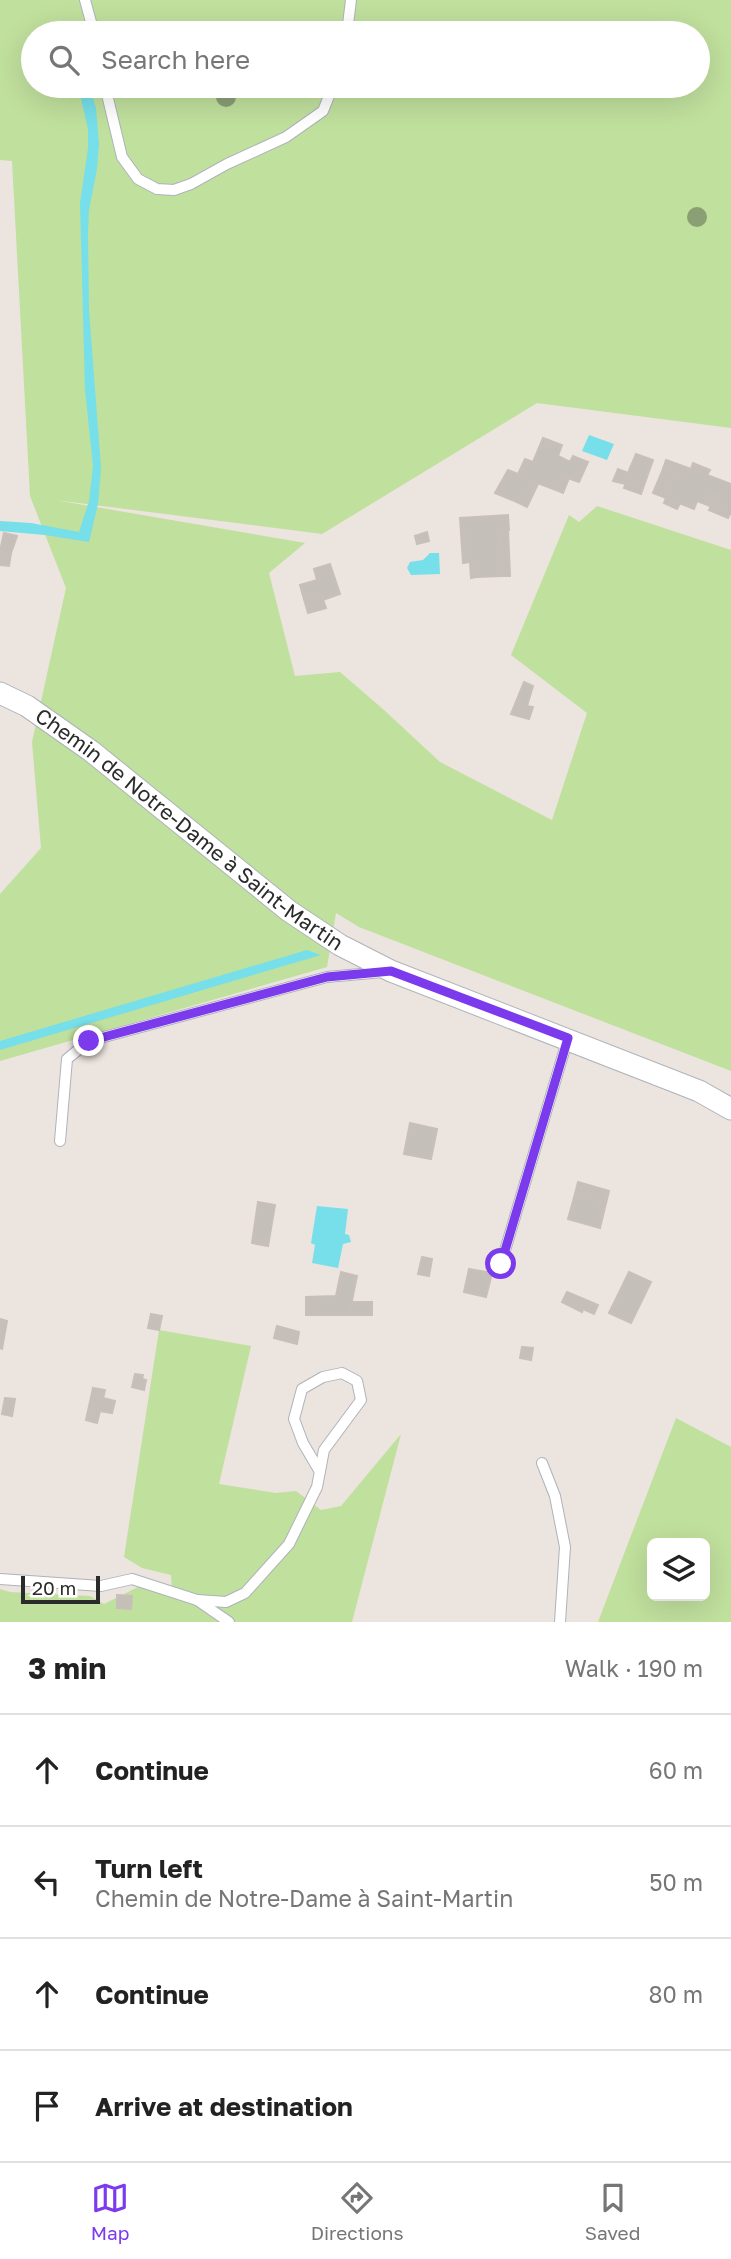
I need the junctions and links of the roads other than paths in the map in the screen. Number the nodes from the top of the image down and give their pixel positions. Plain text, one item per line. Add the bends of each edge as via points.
1 (85, 0) edge
2 (351, 0) edge
3 (91, 21) edge
4 (348, 21) edge
5 (108, 98) edge
6 (328, 98) edge
7 (0, 693) edge
8 (391, 971) junction
9 (568, 1038) junction
10 (731, 1109) edge
11 (60, 1141) dead end
12 (501, 1264) dead end
13 (542, 1463) dead end
14 (320, 1472) junction
15 (0, 1579) edge
16 (197, 1600) junction
17 (229, 1622) edge
18 (560, 1622) edge

1 - 3 lane
2 - 4 lane
5 - 6 lane via 122,157 138,179 157,189 174,190 286,137 323,111
7 - 8 street, Chemin de Notre-Dame à Saint-Martin via 92,751 289,911
8 - 9 street, Chemin de Notre-Dame à Saint-Martin
8 - 11 lane via 327,977 89,1041 67,1059
9 - 10 street, Chemin de Notre-Dame à Saint-Martin via 699,1091
9 - 12 lane
13 - 18 lane via 555,1496 565,1547
14 - 14 lane via 324,1450 361,1400 357,1381 341,1373 302,1389 294,1419
14 - 16 lane via 289,1544 245,1592 226,1602
15 - 16 lane via 101,1586 132,1579
16 - 17 lane

